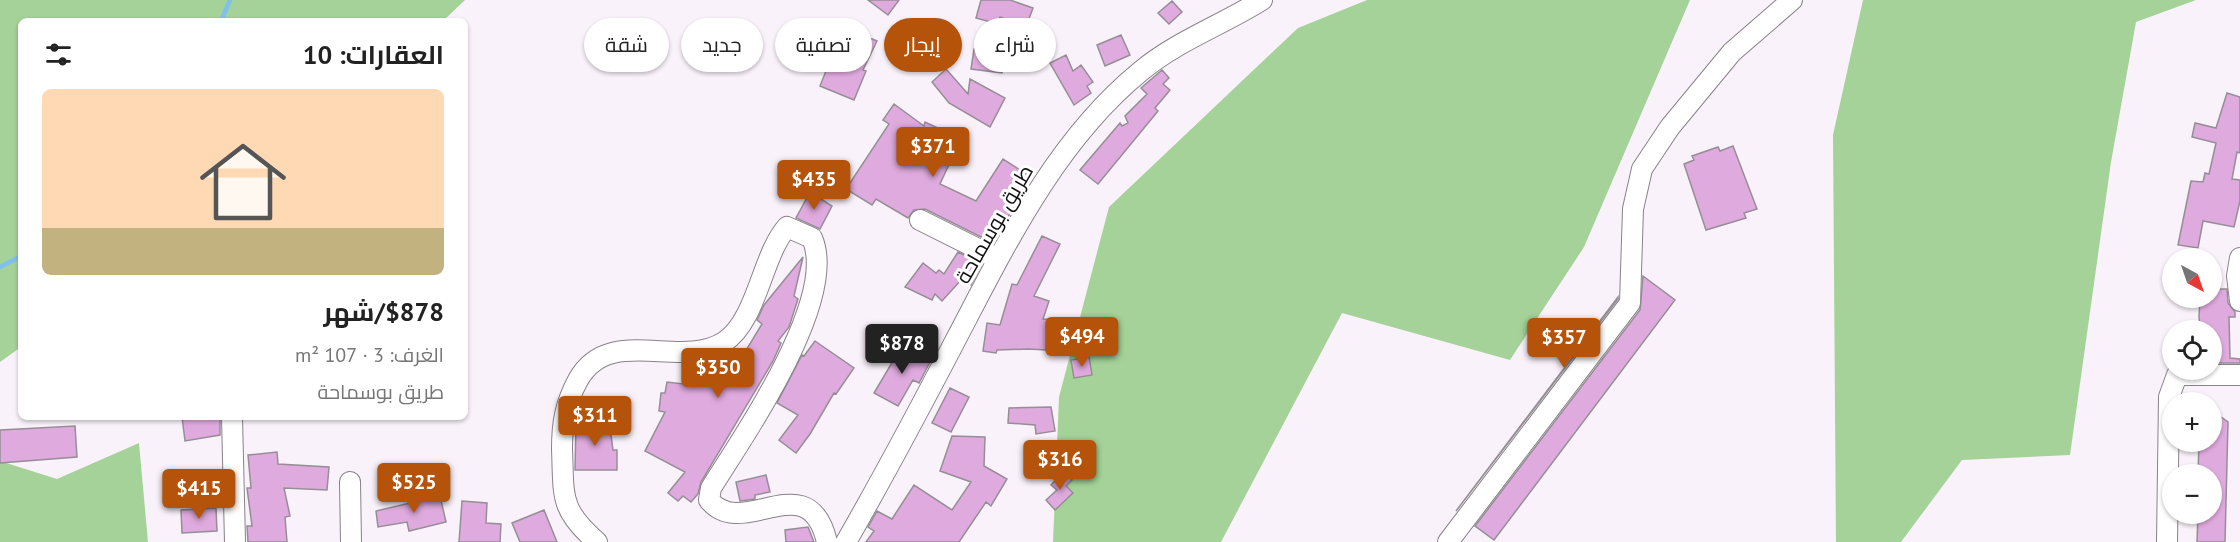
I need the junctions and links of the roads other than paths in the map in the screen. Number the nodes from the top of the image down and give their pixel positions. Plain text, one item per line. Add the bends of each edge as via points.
1 (1262, 0) edge
2 (1792, 0) edge
3 (920, 220) dead end
4 (2240, 258) edge
5 (998, 259) junction
6 (2240, 302) edge
7 (2240, 375) edge
8 (232, 420) edge
9 (350, 482) dead end
10 (236, 542) edge
11 (351, 542) edge
12 (597, 542) edge
13 (827, 542) edge
14 (846, 542) edge
15 (1448, 542) edge
16 (2167, 542) edge

1 - 5 street, طريق بوسماحة via 1177,45 1140,72 1090,122 1042,183
2 - 15 street via 1732,52 1670,127 1642,169 1633,209 1630,303
3 - 5 street
4 - 6 street
5 - 14 street, طريق بوسماحة
7 - 16 street via 2177,375 2169,397
8 - 10 street
9 - 11 street
12 - 13 street via 568,512 563,485 562,420 585,367 612,352 706,349 725,341 757,293 777,238 787,227 812,238 818,251 813,302 757,414 711,488 709,500 716,513 728,522 744,523 802,508 816,515

